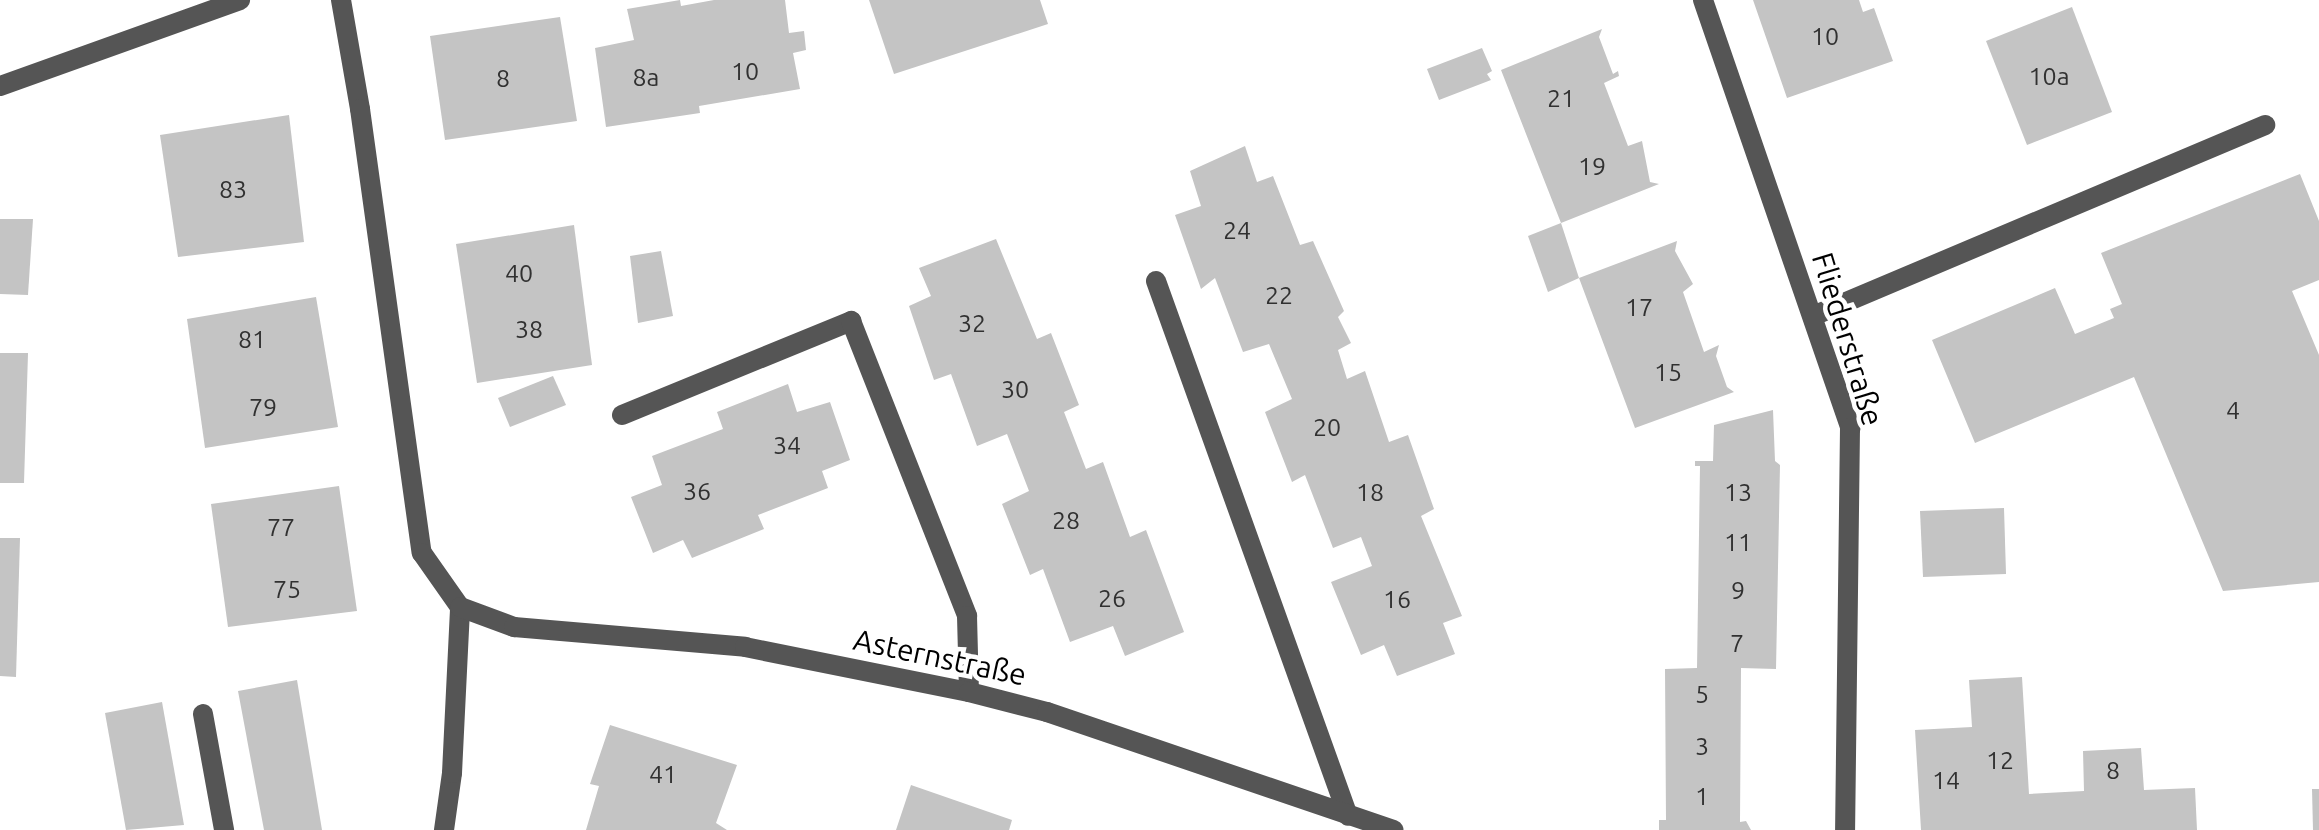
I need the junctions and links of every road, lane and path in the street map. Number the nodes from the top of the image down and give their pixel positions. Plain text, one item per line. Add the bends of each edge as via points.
1 (240, 0) edge
2 (340, 0) edge
3 (1703, 0) edge
4 (0, 86) edge
5 (2265, 125) dead end
6 (1156, 281) dead end
7 (1812, 316) junction
8 (622, 415) dead end
9 (460, 607) junction
10 (969, 692) junction
11 (203, 714) dead end
12 (1348, 816) junction
13 (224, 830) edge
14 (444, 830) edge
15 (1393, 830) edge
16 (1846, 830) edge

1 - 4 street
2 - 9 street via 422,553
3 - 7 street, Fliederstraße
5 - 7 street
6 - 12 street
7 - 16 street, Fliederstraße via 1850,428
8 - 10 street via 851,320 967,616
9 - 10 street, Asternstraße via 514,627 745,647
9 - 14 street
10 - 12 street, Asternstraße via 1048,712
11 - 13 street
12 - 15 street, Asternstraße

